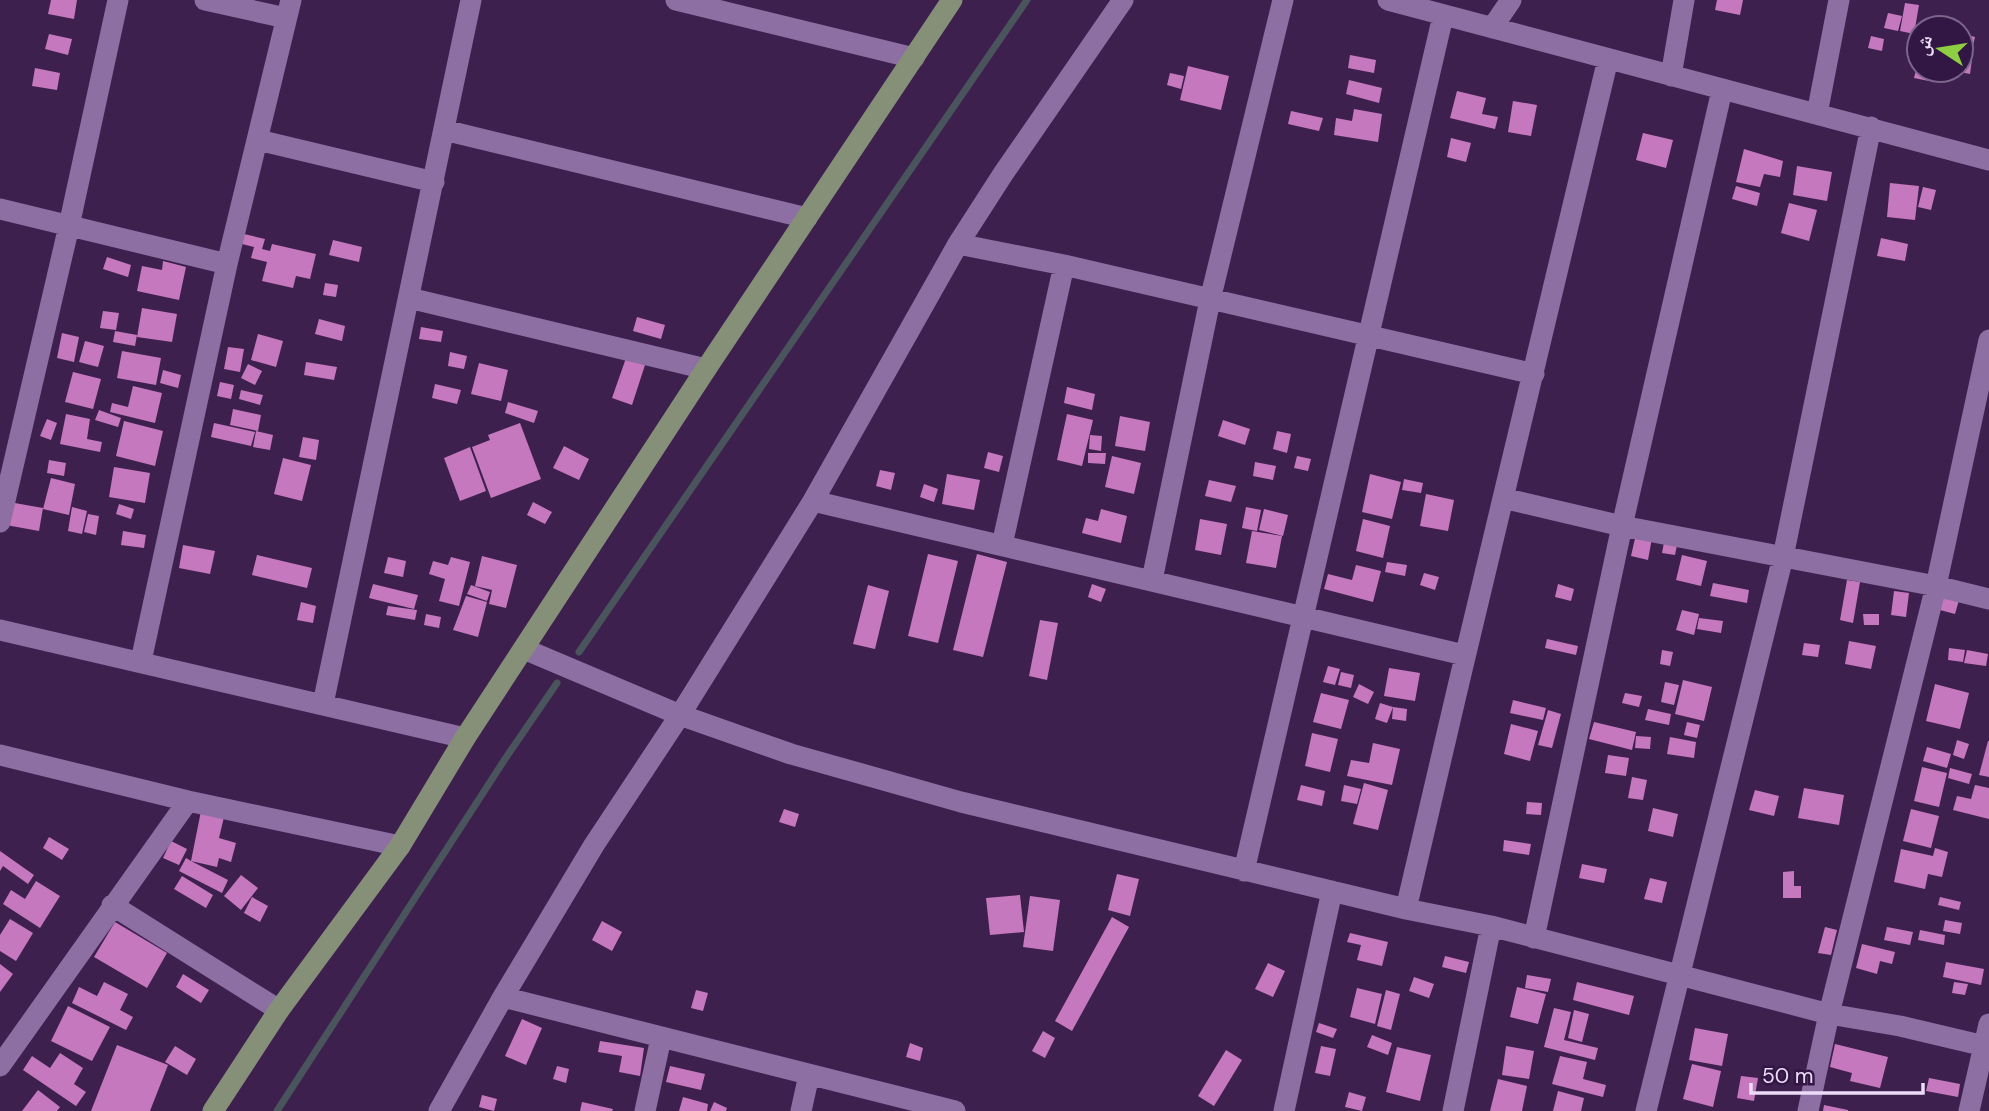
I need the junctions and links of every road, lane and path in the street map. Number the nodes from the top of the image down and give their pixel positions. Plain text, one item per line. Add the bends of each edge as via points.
1 (118, 0) edge
2 (205, 0) edge
3 (471, 0) edge
4 (676, 0) edge
5 (952, 0) edge
6 (1123, 0) edge
7 (1283, 0) edge
8 (1391, 0) edge
9 (1511, 0) edge
10 (1684, 0) edge
11 (1839, 0) edge
12 (289, 9) edge
13 (1443, 16) junction
14 (1492, 27) junction
15 (914, 58) junction
16 (1608, 58) junction
17 (1671, 76) junction
18 (1722, 89) junction
19 (1817, 114) junction
20 (1871, 127) junction
21 (444, 130) junction
22 (258, 140) junction
23 (1989, 160) edge
24 (434, 182) junction
25 (0, 209) edge
26 (807, 218) junction
27 (69, 226) junction
28 (958, 244) junction
29 (227, 264) junction
30 (1064, 264) junction
31 (409, 298) junction
32 (1210, 300) junction
33 (1370, 337) junction
34 (1989, 340) edge
35 (706, 369) junction
36 (1534, 374) junction
37 (1503, 498) junction
38 (813, 501) junction
39 (0, 522) edge
40 (1622, 526) junction
41 (1002, 545) junction
42 (1783, 557) junction
43 (1152, 580) junction
44 (1936, 586) junction
45 (1989, 599) edge
46 (1303, 617) junction
47 (0, 631) edge
48 (524, 649) junction
49 (1464, 655) junction
50 (141, 661) junction
51 (323, 704) junction
52 (680, 715) junction
53 (465, 738) junction
54 (1, 758) edge
55 (188, 801) junction
56 (400, 846) junction
57 (1244, 871) junction
58 (1332, 891) junction
59 (112, 905) junction
60 (1406, 909) junction
61 (1491, 926) junction
62 (1534, 938) junction
63 (1680, 977) junction
64 (503, 997) junction
65 (279, 1010) junction
66 (1829, 1014) junction
67 (1989, 1024) edge
68 (661, 1038) junction
69 (1986, 1046) edge
70 (0, 1066) edge
71 (809, 1075) junction
72 (213, 1111) edge
73 (439, 1111) edge
74 (645, 1111) edge
75 (801, 1111) edge
76 (955, 1111) edge
77 (1283, 1111) edge
78 (1453, 1111) edge
79 (1646, 1111) edge
80 (1808, 1111) edge
81 (1969, 1111) edge

1 - 27 street
2 - 12 street
3 - 21 street
4 - 15 street
5 - 15 main road
6 - 28 street
7 - 32 street
8 - 13 street
9 - 14 street
10 - 17 street
11 - 19 street
12 - 22 street
13 - 14 street
13 - 33 street
14 - 16 street
15 - 26 main road
16 - 17 street
16 - 36 street
17 - 18 street
18 - 19 street
18 - 40 street
19 - 20 street
20 - 23 street
20 - 42 street
21 - 24 street
21 - 26 street
22 - 24 street
22 - 29 street
24 - 31 street
25 - 27 street
26 - 35 main road
27 - 29 street
27 - 39 street
28 - 30 street
28 - 38 street
29 - 50 street
30 - 32 street
30 - 41 street
31 - 35 street
31 - 51 street
32 - 33 street
32 - 43 street
33 - 36 street
33 - 46 street
34 - 44 street
35 - 48 main road
36 - 37 street
37 - 40 street
37 - 49 street
38 - 41 street
38 - 52 street
40 - 42 street
40 - 62 street
41 - 43 street
42 - 44 street
42 - 63 street
43 - 46 street
44 - 45 street
44 - 66 street
46 - 49 street
46 - 57 street
47 - 50 street
48 - 52 street
48 - 53 main road
49 - 60 street
50 - 51 street
51 - 53 street
52 - 57 street via 791,754 961,802
52 - 64 street via 594,845
53 - 56 main road
54 - 55 street
55 - 56 street
55 - 59 street
56 - 65 main road
57 - 58 street
58 - 60 street
58 - 77 street
59 - 65 street
59 - 70 street
60 - 61 street
61 - 62 street
61 - 78 street
62 - 63 street
63 - 66 street
63 - 79 street
64 - 68 street
64 - 73 street
65 - 72 main road
66 - 69 street
66 - 80 street
67 - 69 street
68 - 71 street
68 - 74 street
69 - 81 street
71 - 75 street
71 - 76 street

